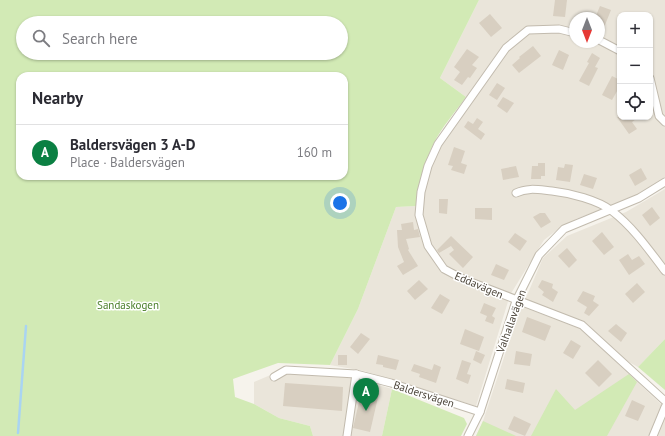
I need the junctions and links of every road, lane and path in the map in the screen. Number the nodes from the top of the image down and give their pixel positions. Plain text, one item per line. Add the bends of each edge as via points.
1 (569, 32) edge
2 (605, 43) edge
3 (617, 49) edge
4 (651, 84) edge
5 (665, 122) edge
6 (665, 182) edge
7 (516, 193) dead end
8 (611, 210) junction
9 (665, 271) edge
10 (516, 301) junction
11 (356, 374) junction
12 (274, 377) dead end
13 (665, 401) edge
14 (665, 407) edge
15 (480, 412) junction
16 (347, 436) edge
17 (468, 436) edge
18 (653, 436) edge

1 - 10 street, Eddavägen via 559,29 528,30 506,48 438,144 428,166 421,192 419,215 428,246 444,270
2 - 3 street
4 - 5 street via 659,116
6 - 8 street, Valhallavägen via 639,198
7 - 8 street via 523,189 564,193 583,197
8 - 9 street via 630,228
8 - 10 street, Valhallavägen via 564,229 539,255
10 - 13 street, Eddavägen via 582,326
10 - 15 street, Valhallavägen
11 - 12 street, Baldersvägen via 286,370
11 - 15 street, Baldersvägen
11 - 16 street
14 - 18 street
15 - 17 street, Valhallavägen

